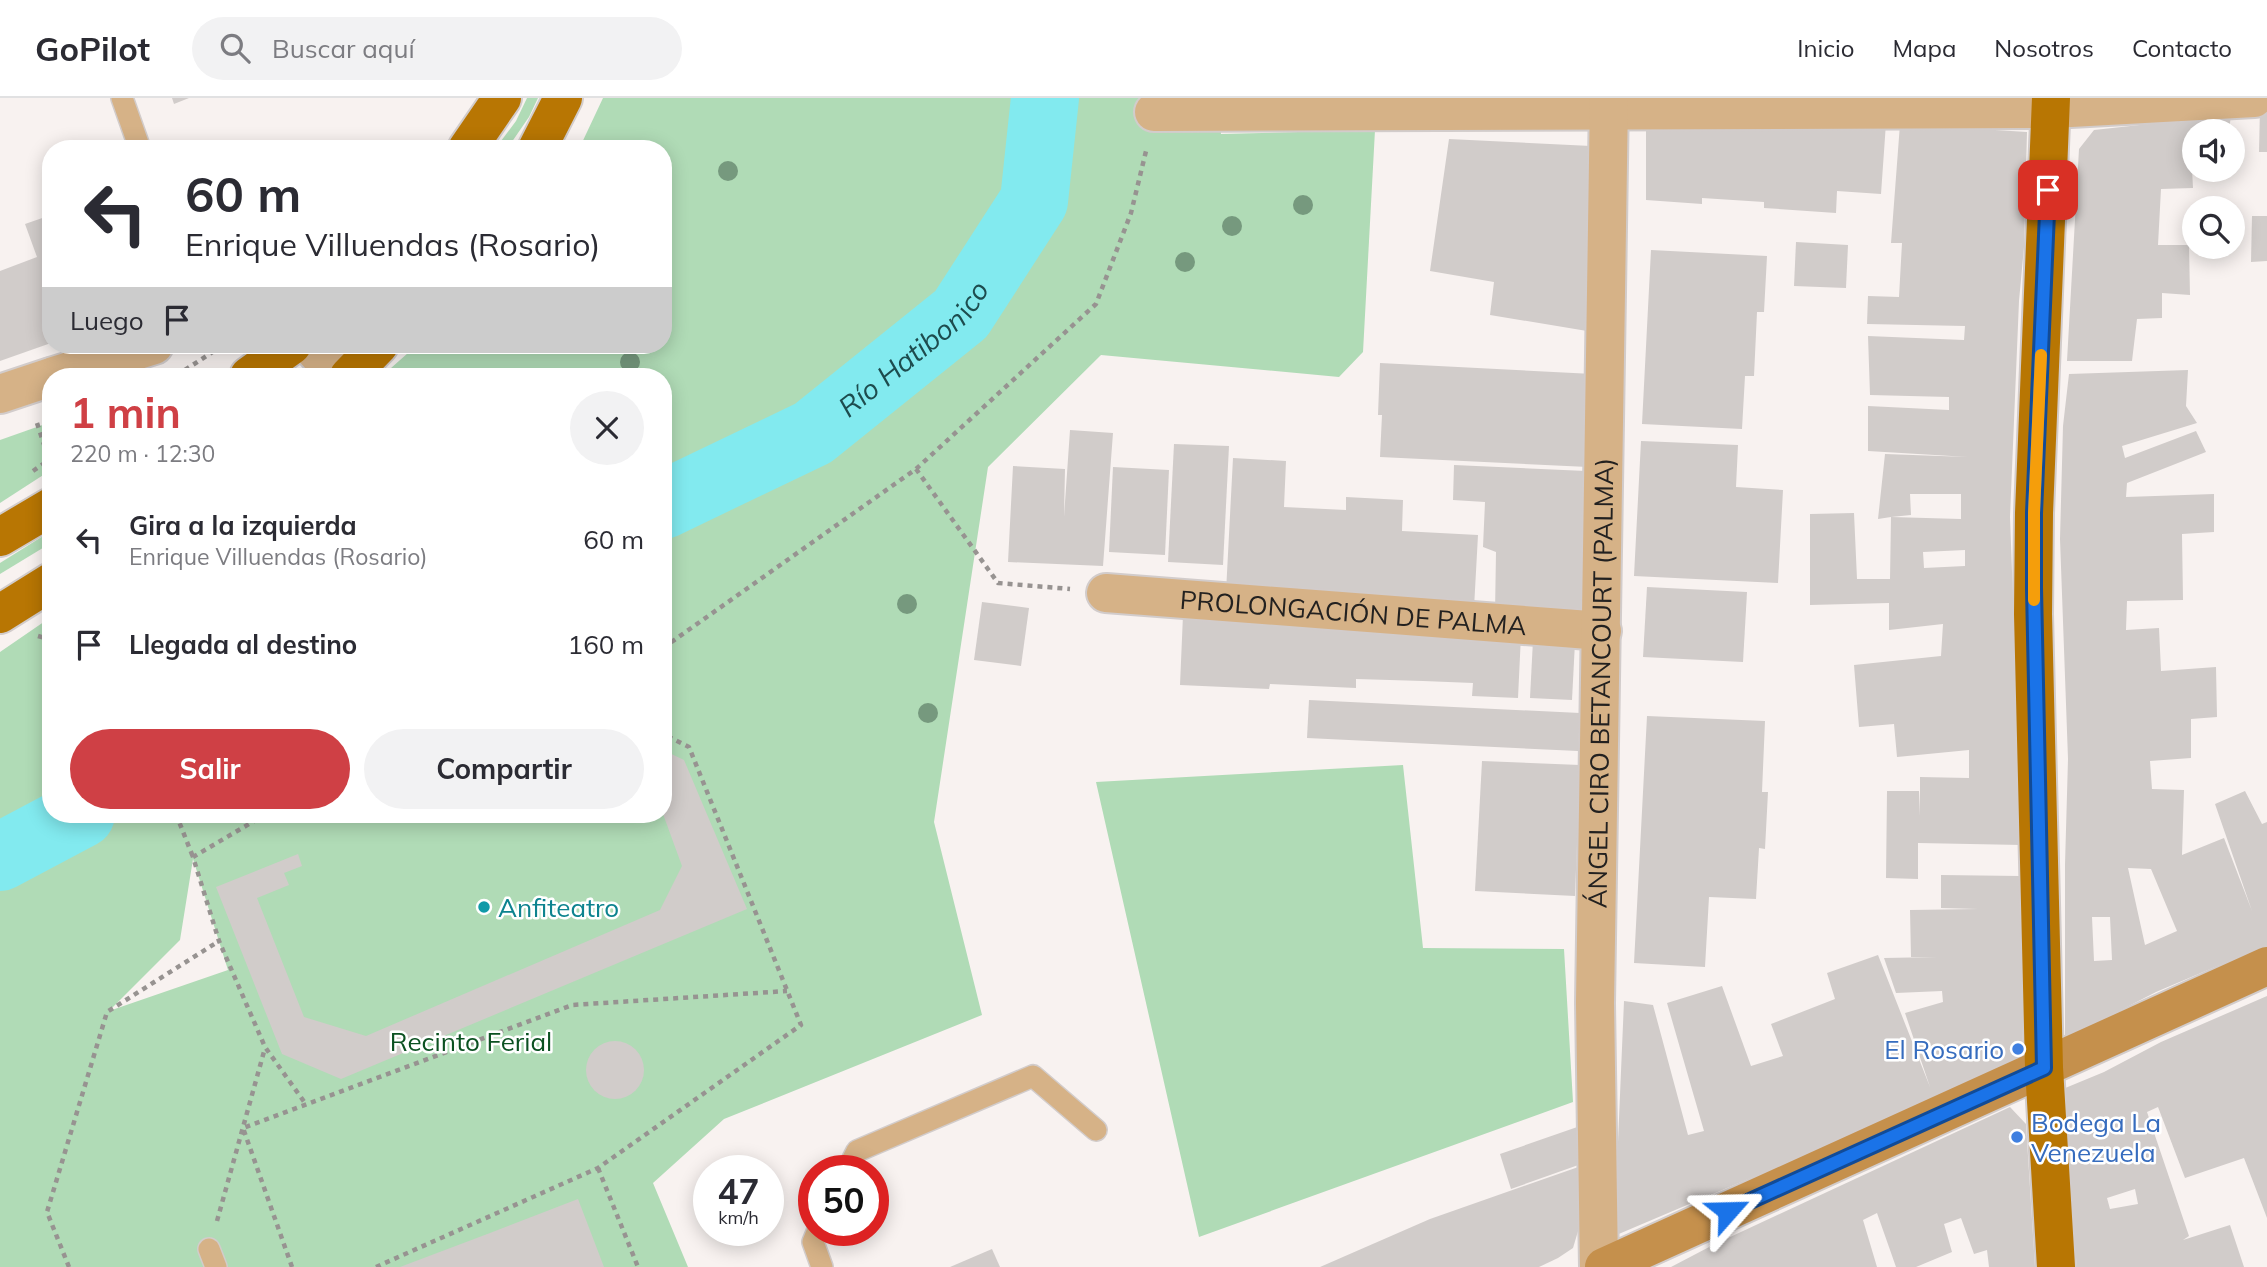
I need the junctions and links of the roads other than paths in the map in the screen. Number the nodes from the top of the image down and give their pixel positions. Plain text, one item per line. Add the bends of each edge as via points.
1 (122, 98) edge
2 (502, 98) edge
3 (563, 98) edge
4 (2254, 98) edge
5 (2051, 103) edge
6 (1609, 105) edge
7 (1154, 112) road end
8 (136, 140) edge
9 (473, 140) edge
10 (542, 140) edge
11 (125, 354) edge
12 (280, 354) edge
13 (318, 354) edge
14 (370, 354) edge
15 (80, 368) edge
16 (260, 368) edge
17 (331, 368) edge
18 (357, 368) edge
19 (42, 512) edge
20 (0, 537) edge
21 (42, 588) edge
22 (1106, 593) road end
23 (0, 614) edge
24 (1602, 631) junction
25 (2267, 967) edge
26 (2044, 1068) junction
27 (1096, 1130) dead end
28 (855, 1155) edge
29 (814, 1246) edge
30 (822, 1267) edge
31 (1599, 1267) edge
32 (1604, 1267) edge
33 (2056, 1267) edge

1 - 8 lane
2 - 9 main road
3 - 10 main road
4 - 5 street
5 - 6 street
5 - 26 main road via 2034,525
6 - 7 street
6 - 24 street, ÁNGEL CIRO BETANCOURT (PALMA)
11 - 15 street
12 - 16 main road
13 - 17 street
14 - 18 main road
19 - 20 main road
21 - 23 main road
22 - 24 street, PROLONGACIÓN DE PALMA
24 - 31 street, ÁNGEL CIRO BETANCOURT (PALMA) via 1595,1003
25 - 26 main road
26 - 32 main road
26 - 33 main road
27 - 28 lane via 1033,1076
29 - 30 lane

